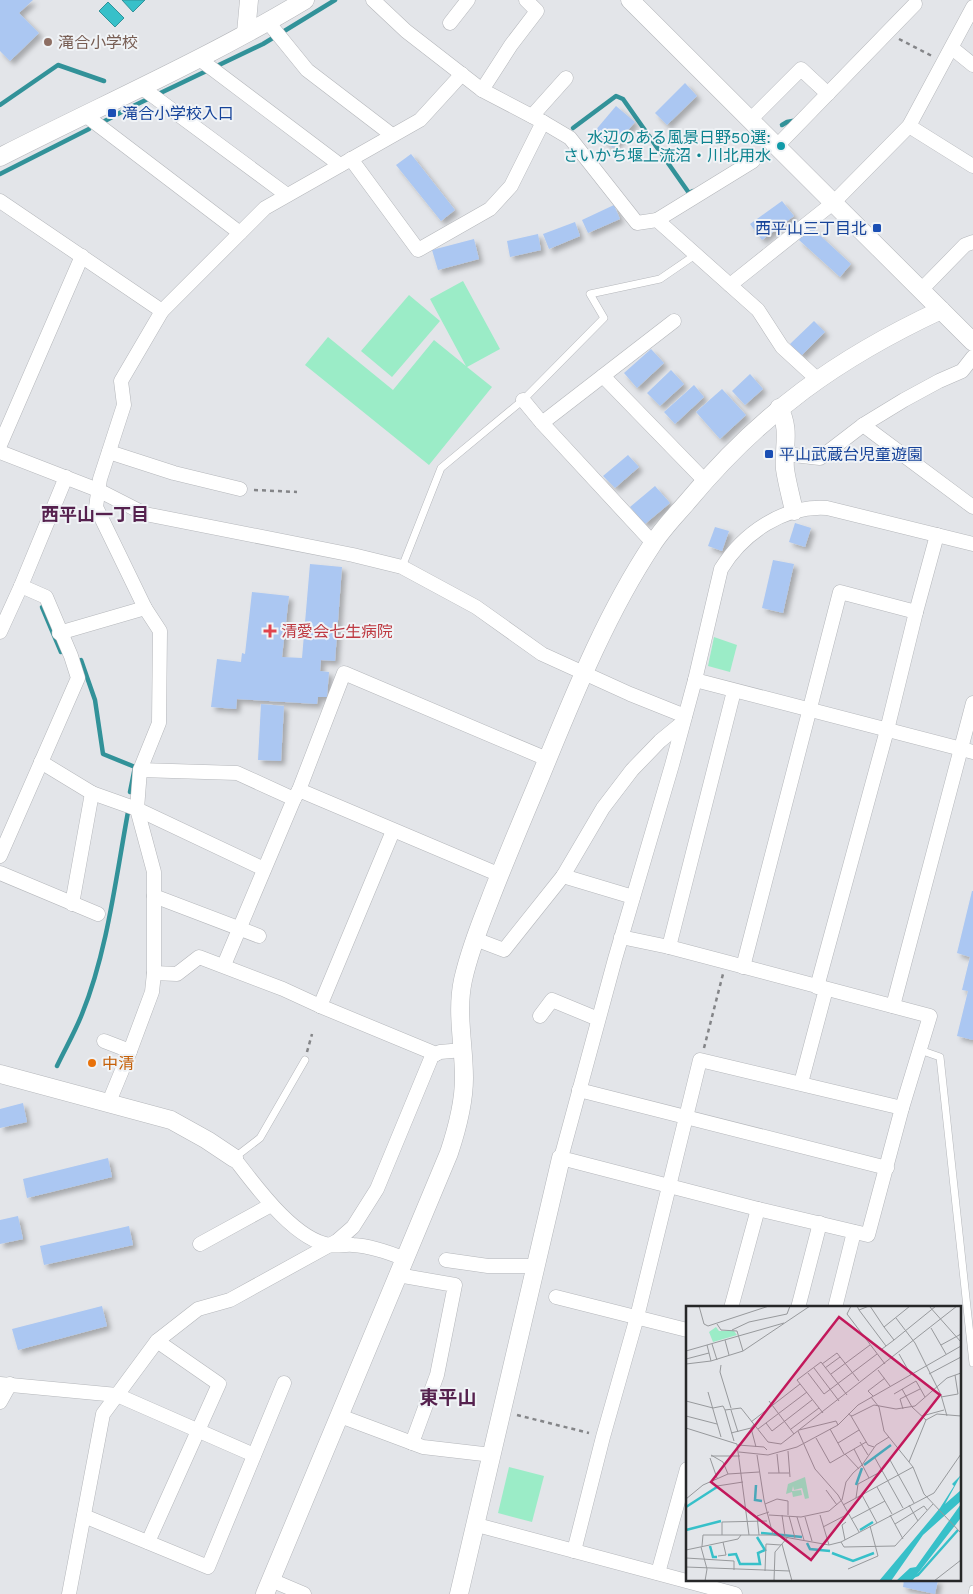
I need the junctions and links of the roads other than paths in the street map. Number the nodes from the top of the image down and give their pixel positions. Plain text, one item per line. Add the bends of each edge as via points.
1 (249, 0) edge
2 (305, 0) edge
3 (373, 0) edge
4 (468, 0) edge
5 (526, 0) edge
6 (630, 0) edge
7 (915, 4) dead end
8 (973, 7) edge
9 (450, 23) dead end
10 (275, 31) junction
11 (246, 34) junction
12 (952, 48) junction
13 (973, 65) edge
14 (208, 66) junction
15 (462, 74) junction
16 (566, 78) dead end
17 (482, 90) junction
18 (151, 93) junction
19 (828, 94) junction
20 (84, 115) junction
21 (537, 119) junction
22 (750, 120) junction
23 (909, 126) junction
24 (392, 135) junction
25 (776, 147) junction
26 (0, 157) edge
27 (346, 162) junction
28 (753, 162) dead end
29 (973, 166) edge
30 (287, 195) junction
31 (0, 202) edge
32 (833, 203) junction
33 (657, 220) junction
34 (240, 232) junction
35 (973, 242) edge
36 (695, 255) junction
37 (82, 256) junction
38 (730, 285) junction
39 (921, 290) junction
40 (941, 310) junction
41 (162, 311) junction
42 (674, 321) dead end
43 (973, 342) edge
44 (973, 358) edge
45 (603, 376) junction
46 (817, 379) junction
47 (523, 400) junction
48 (780, 408) junction
49 (542, 423) junction
50 (863, 425) junction
51 (0, 445) edge
52 (0, 452) edge
53 (109, 452) junction
54 (784, 454) junction
55 (66, 477) junction
56 (705, 481) junction
57 (240, 489) dead end
58 (98, 490) junction
59 (973, 507) edge
60 (794, 511) junction
61 (937, 535) junction
62 (653, 543) junction
63 (973, 544) edge
64 (402, 567) junction
65 (21, 586) junction
66 (145, 608) junction
67 (916, 612) junction
68 (0, 630) edge
69 (59, 632) junction
70 (584, 673) junction
71 (695, 680) junction
72 (734, 691) junction
73 (973, 703) edge
74 (810, 710) junction
75 (684, 719) junction
76 (887, 730) junction
77 (967, 750) edge
78 (547, 759) junction
79 (41, 762) junction
80 (140, 770) junction
81 (92, 793) junction
82 (296, 795) junction
83 (137, 809) junction
84 (393, 831) junction
85 (0, 856) edge
86 (264, 869) junction
87 (0, 873) edge
88 (500, 875) junction
89 (563, 876) junction
90 (154, 896) junction
91 (633, 897) junction
92 (72, 904) junction
93 (98, 914) dead end
94 (239, 929) junction
95 (259, 936) dead end
96 (621, 937) junction
97 (475, 939) junction
98 (669, 947) junction
99 (224, 965) junction
100 (743, 967) junction
101 (154, 973) junction
102 (822, 988) junction
103 (320, 1006) junction
104 (893, 1006) junction
105 (540, 1016) dead end
106 (598, 1018) junction
107 (104, 1041) dead end
108 (463, 1050) junction
109 (920, 1050) junction
110 (130, 1051) junction
111 (436, 1054) junction
112 (305, 1060) road end
113 (0, 1074) edge
114 (800, 1083) junction
115 (579, 1090) junction
116 (108, 1102) junction
117 (902, 1108) junction
118 (686, 1118) junction
119 (234, 1158) junction
120 (561, 1158) junction
121 (887, 1168) junction
122 (668, 1185) junction
123 (271, 1205) junction
124 (758, 1209) junction
125 (820, 1223) junction
126 (854, 1232) junction
127 (200, 1244) dead end
128 (330, 1246) junction
129 (446, 1260) dead end
130 (535, 1266) junction
131 (402, 1267) junction
132 (556, 1297) dead end
133 (732, 1306) edge
134 (799, 1306) edge
135 (836, 1306) edge
136 (637, 1317) junction
137 (686, 1330) edge
138 (157, 1341) junction
139 (973, 1363) edge
140 (284, 1383) dead end
141 (5, 1384) edge
142 (117, 1395) junction
143 (0, 1402) edge
144 (340, 1416) junction
145 (197, 1431) junction
146 (412, 1443) junction
147 (254, 1455) junction
148 (492, 1455) junction
149 (686, 1473) edge
150 (84, 1516) junction
151 (477, 1525) junction
152 (148, 1542) junction
153 (574, 1551) junction
154 (658, 1573) junction
155 (686, 1581) edge
156 (691, 1582) edge
157 (268, 1587) edge
158 (973, 1589) edge
159 (70, 1594) edge
160 (304, 1594) edge
161 (459, 1594) edge
162 (735, 1594) edge
163 (972, 1594) edge

1 - 11 street
2 - 10 street
3 - 15 street via 406,31
4 - 9 street
5 - 17 street via 537,11
6 - 22 street
7 - 19 street
8 - 12 street
10 - 11 street
10 - 24 street via 307,70
11 - 14 street
12 - 13 street
12 - 23 street
14 - 18 street
14 - 27 street
15 - 17 street
15 - 24 street via 420,120
16 - 21 street
17 - 21 street
18 - 20 street
18 - 30 street
19 - 22 street via 801,69
19 - 25 street
20 - 26 street
20 - 34 street
21 - 27 street via 512,186 490,209 418,250
21 - 33 street via 570,138 637,223
22 - 25 street
23 - 29 street
23 - 32 street
24 - 27 street
25 - 32 street
27 - 30 street
28 - 33 street
30 - 34 street via 265,208
31 - 37 street
32 - 38 street
32 - 39 street
33 - 36 street
34 - 41 street
35 - 39 street via 966,245
36 - 38 street
36 - 47 lane via 660,279 590,294 604,318
37 - 41 street
37 - 51 street
38 - 46 street via 758,310 782,347
39 - 40 street
40 - 43 street
40 - 46 street via 879,341
41 - 53 street via 121,381 124,405
42 - 45 street
44 - 50 street via 962,371 940,380
45 - 49 street
45 - 56 street
46 - 48 street
47 - 49 street
47 - 64 lane via 441,468
48 - 54 street via 787,433
48 - 56 street
49 - 62 street
50 - 54 street via 820,458
50 - 59 street
52 - 55 street
53 - 57 street via 174,473
53 - 58 street
54 - 60 street
55 - 58 street
55 - 65 street
56 - 62 street
58 - 64 street via 146,514
58 - 66 street via 96,507
60 - 61 street via 827,508
60 - 71 street via 753,532 737,546 721,569
61 - 63 street
61 - 67 street
62 - 70 street via 613,611
64 - 70 street via 476,607 542,654
65 - 68 street
65 - 69 street via 46,597
66 - 69 street
66 - 80 street via 160,631 159,723
67 - 74 street via 840,592
67 - 76 street
69 - 79 street via 78,678
70 - 75 street
70 - 78 street
71 - 72 street
71 - 75 street
72 - 74 street
72 - 98 street
73 - 77 street
74 - 76 street
74 - 100 street
75 - 89 street via 632,770 603,808
75 - 91 street
76 - 77 street
76 - 102 street
77 - 104 street
78 - 82 street via 344,673
78 - 88 street
79 - 81 street
79 - 85 street
80 - 82 street via 237,773
80 - 83 street
81 - 83 street
81 - 92 street
82 - 84 street
82 - 86 street
83 - 86 street
83 - 90 street via 154,872
84 - 88 street
84 - 103 street
86 - 94 street
87 - 92 street
88 - 97 street
89 - 91 street
89 - 97 street via 504,950
90 - 94 street
90 - 101 street
91 - 96 street
92 - 93 street
94 - 95 street
94 - 99 street
96 - 98 street
96 - 106 street
97 - 108 street via 463,982 460,1018
98 - 100 street
99 - 101 street via 199,957 177,974
99 - 103 street
100 - 102 street
101 - 110 street via 152,992
102 - 104 street
102 - 114 street
103 - 111 street
104 - 109 street via 930,1016
105 - 106 street via 552,1000
106 - 115 street
107 - 110 street
108 - 111 street
108 - 131 street via 464,1079 458,1127
109 - 117 street
109 - 139 lane via 940,1057
110 - 116 street
111 - 128 street via 432,1056 377,1189 353,1227
112 - 119 lane via 260,1138
113 - 116 street
114 - 117 street
114 - 118 street via 700,1060
115 - 118 street
115 - 120 street
116 - 119 street via 171,1120
117 - 121 street
118 - 121 street
118 - 122 street
119 - 123 street
120 - 122 street
120 - 130 street
121 - 126 street via 868,1235
122 - 124 street
122 - 136 street
123 - 127 street
123 - 128 street via 298,1230
124 - 125 street
124 - 133 street
125 - 126 street
125 - 134 street
126 - 135 street
128 - 131 street via 367,1246
128 - 138 street via 230,1300 198,1308
129 - 130 street via 488,1266
130 - 148 street
131 - 144 street
131 - 146 street via 456,1285 437,1375
132 - 136 street
136 - 137 street
136 - 153 street
138 - 142 street
138 - 145 street via 219,1384
140 - 147 street
141 - 142 street
141 - 143 street
142 - 145 street
142 - 150 street via 103,1414
144 - 146 street
144 - 157 street
145 - 147 street
145 - 152 street
146 - 148 street
147 - 152 street via 208,1567
148 - 151 street
149 - 154 street
150 - 152 street
150 - 159 street
151 - 153 street
151 - 161 street
153 - 154 street
154 - 155 street
156 - 162 street
157 - 160 street
158 - 163 lane

